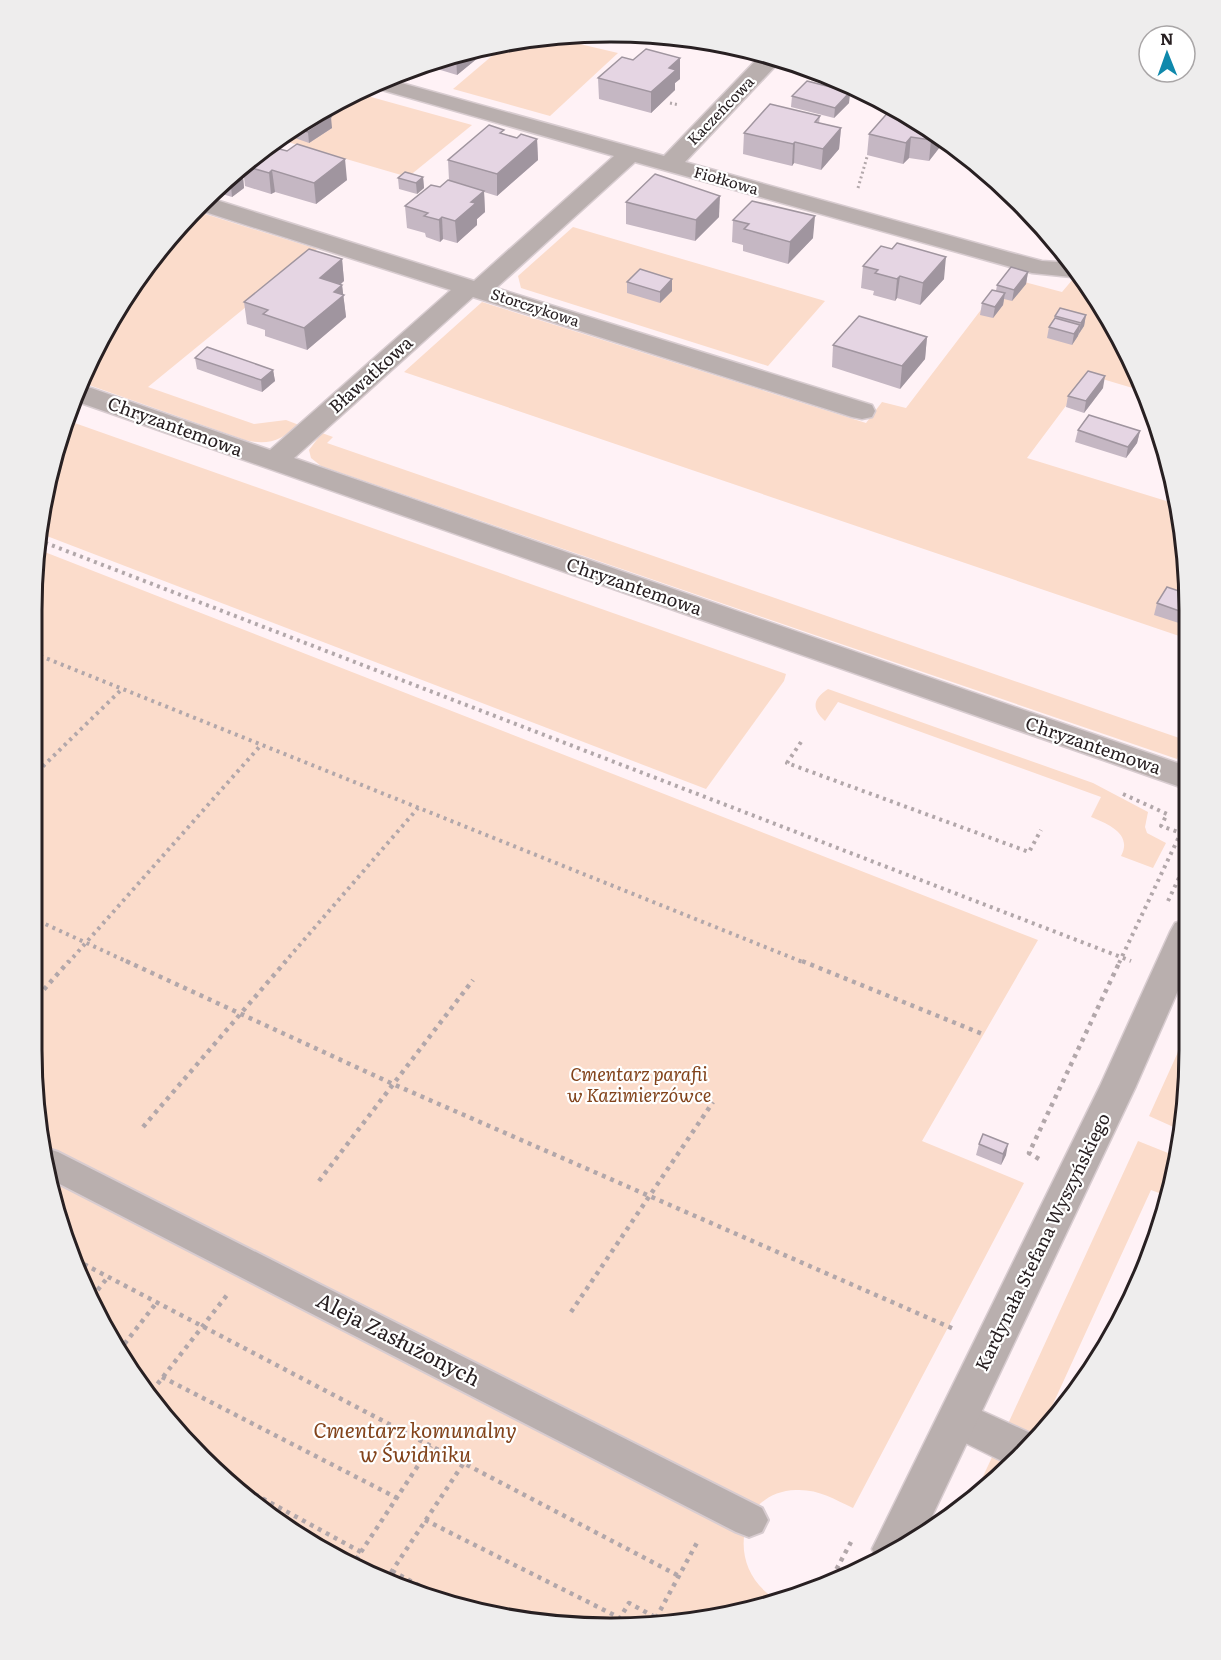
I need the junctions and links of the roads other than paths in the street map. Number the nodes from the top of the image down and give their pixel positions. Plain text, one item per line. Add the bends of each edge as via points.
1 (766, 63) edge
2 (390, 87) edge
3 (630, 154) junction
4 (669, 165) junction
5 (212, 206) edge
6 (1066, 270) edge
7 (474, 289) junction
8 (84, 395) edge
9 (862, 411) dead end
10 (273, 462) junction
11 (1179, 776) edge
12 (1179, 950) edge
13 (54, 1165) edge
14 (958, 1419) junction
15 (1016, 1447) edge
16 (749, 1520) dead end
17 (899, 1540) edge

1 - 4 street, Kaczeńcowa
2 - 3 street, Fiołkowa
3 - 4 street, Fiołkowa
3 - 7 street, Bławatkowa
4 - 6 street, Fiołkowa via 999,257
5 - 7 street, Storczykowa
7 - 9 street, Storczykowa
7 - 10 street, Bławatkowa
8 - 10 street, Chryzantemowa
10 - 11 street, Chryzantemowa
12 - 14 street, Kardynała Stefana Wyszyńskiego
13 - 16 street, Aleja Zasłużonych
14 - 15 street
14 - 17 street, Kardynała Stefana Wyszyńskiego

